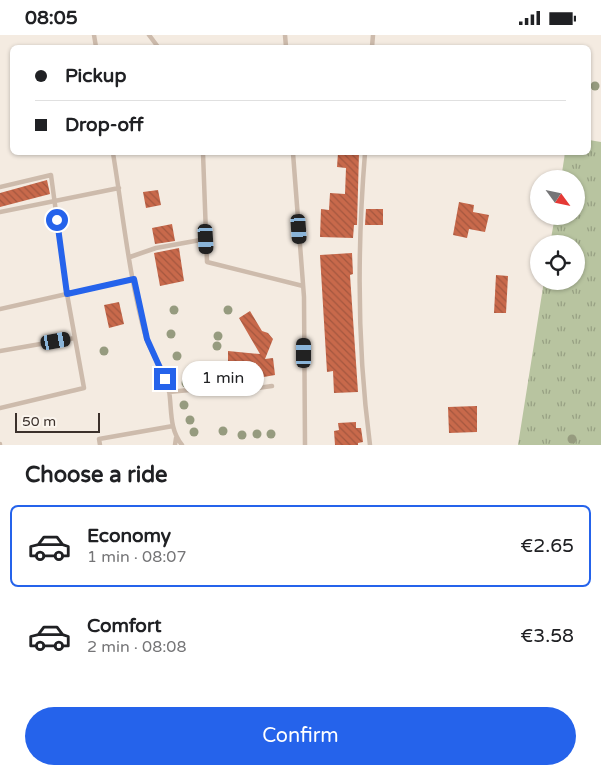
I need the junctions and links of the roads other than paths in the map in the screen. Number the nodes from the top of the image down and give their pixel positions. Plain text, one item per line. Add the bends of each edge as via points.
1 (113, 155) edge
2 (203, 155) edge
3 (294, 155) edge
4 (364, 155) edge
5 (0, 187) edge
6 (119, 188) junction
7 (54, 201) junction
8 (0, 212) edge
9 (206, 239) junction
10 (130, 257) junction
11 (134, 279) junction
12 (303, 287) junction
13 (67, 294) junction
14 (0, 309) edge
15 (75, 338) junction
16 (0, 351) edge
17 (272, 386) dead end
18 (169, 392) junction
19 (0, 408) edge
20 (173, 426) junction
21 (176, 437) junction
22 (100, 445) edge
23 (175, 445) edge
24 (182, 445) edge
25 (305, 445) edge
26 (370, 445) edge

1 - 6 lane
2 - 9 lane
3 - 12 lane
4 - 26 lane via 359,226 359,333
5 - 7 lane via 51,175
6 - 7 lane
6 - 10 lane
7 - 8 lane
7 - 13 lane
9 - 10 lane via 156,248
9 - 12 lane via 207,262
10 - 11 lane
11 - 13 lane
11 - 18 lane via 147,339
12 - 25 lane
13 - 14 lane
13 - 15 lane
15 - 16 lane
15 - 19 lane via 84,388
17 - 18 lane via 236,391 210,388
18 - 20 lane
20 - 21 lane
20 - 22 lane via 99,439
21 - 23 lane
21 - 24 lane

